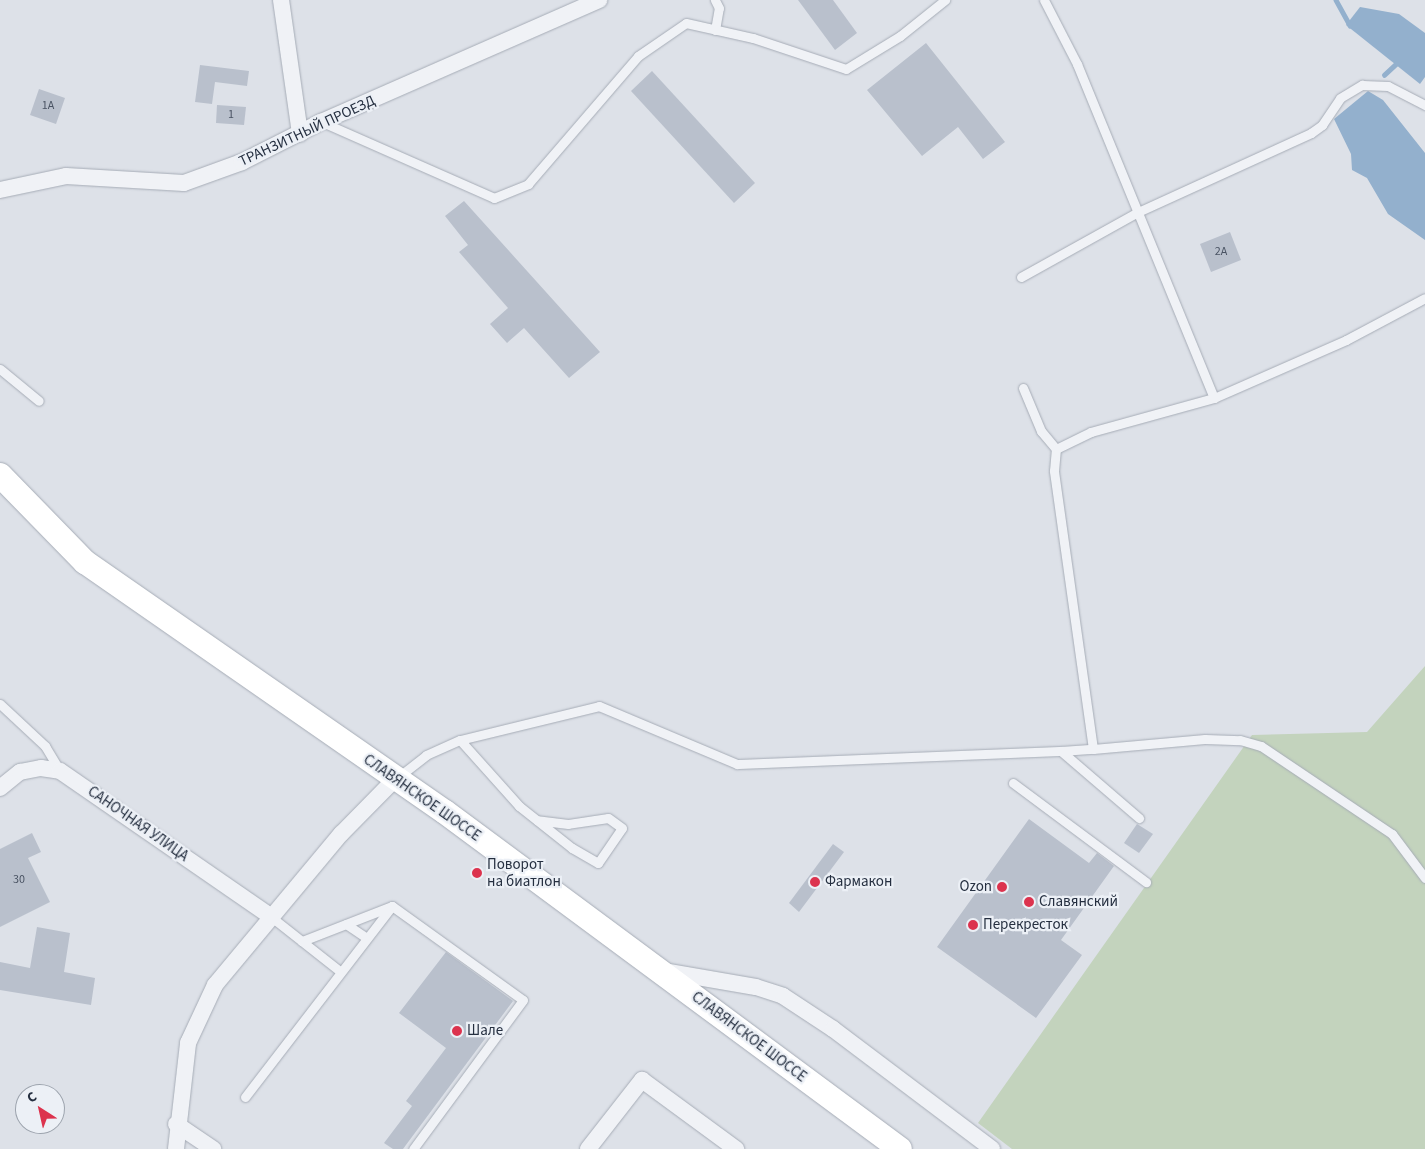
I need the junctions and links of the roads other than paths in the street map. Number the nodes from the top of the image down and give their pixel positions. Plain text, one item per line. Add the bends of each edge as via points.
1 (281, 0) edge
2 (599, 0) edge
3 (715, 0) edge
4 (945, 0) edge
5 (1044, 0) edge
6 (715, 30) junction
7 (1425, 105) edge
8 (321, 122) junction
9 (300, 134) junction
10 (0, 190) edge
11 (1138, 212) junction
12 (1021, 277) dead end
13 (1425, 298) edge
14 (0, 370) edge
15 (1023, 388) dead end
16 (1214, 398) junction
17 (39, 401) dead end
18 (1056, 449) junction
19 (0, 475) edge
20 (0, 704) edge
21 (460, 740) junction
22 (1093, 749) junction
23 (1061, 751) junction
24 (60, 771) junction
25 (395, 779) junction
26 (1013, 782) dead end
27 (0, 788) edge
28 (1139, 818) dead end
29 (536, 820) junction
30 (1425, 878) edge
31 (1146, 882) dead end
32 (392, 906) junction
33 (270, 916) junction
34 (346, 924) junction
35 (367, 938) junction
36 (302, 941) junction
37 (662, 970) junction
38 (341, 972) junction
39 (245, 1097) dead end
40 (176, 1124) junction
41 (176, 1149) edge
42 (213, 1149) edge
43 (413, 1149) edge
44 (588, 1149) edge
45 (736, 1149) edge
46 (900, 1149) edge
47 (992, 1149) edge

1 - 9 street
2 - 8 street, ТРАНЗИТНЫЙ ПРОЕЗД
3 - 6 lane via 719,8
4 - 6 lane via 900,36 846,69
5 - 11 lane via 1077,64
6 - 8 lane via 686,23 638,56 528,184 494,198
7 - 11 lane via 1388,86 1362,85 1340,98 1322,125 1311,133
8 - 9 street, ТРАНЗИТНЫЙ ПРОЕЗД
9 - 10 street, ТРАНЗИТНЫЙ ПРОЕЗД via 242,162 184,183 66,176
11 - 12 lane
11 - 16 lane
13 - 16 lane via 1346,340
14 - 17 lane
15 - 18 lane via 1041,431
16 - 18 lane via 1091,432
18 - 22 lane via 1054,472
19 - 25 main road, СЛАВЯНСКОЕ ШОССЕ via 85,562
20 - 24 lane via 45,746
21 - 23 lane via 599,706 738,764
21 - 25 lane via 426,755
21 - 29 lane via 519,806
22 - 23 lane
22 - 30 lane via 1205,739 1240,740 1261,746 1392,834
23 - 28 lane
24 - 27 street via 41,768 20,772
24 - 33 street, САНОЧНАЯ УЛИЦА
25 - 33 street
25 - 37 main road, СЛАВЯНСКОЕ ШОССЕ
26 - 31 lane
29 - 29 lane via 598,863 622,828 608,818 568,824
32 - 34 lane
32 - 35 lane
32 - 43 lane via 523,1000
33 - 36 lane
33 - 40 street via 215,985 188,1042
34 - 35 lane
34 - 36 lane
35 - 38 lane
36 - 38 lane
37 - 46 main road, СЛАВЯНСКОЕ ШОССЕ
37 - 47 street via 756,987 783,996 833,1029
38 - 39 lane
40 - 41 street
40 - 42 street
44 - 45 street via 642,1080

